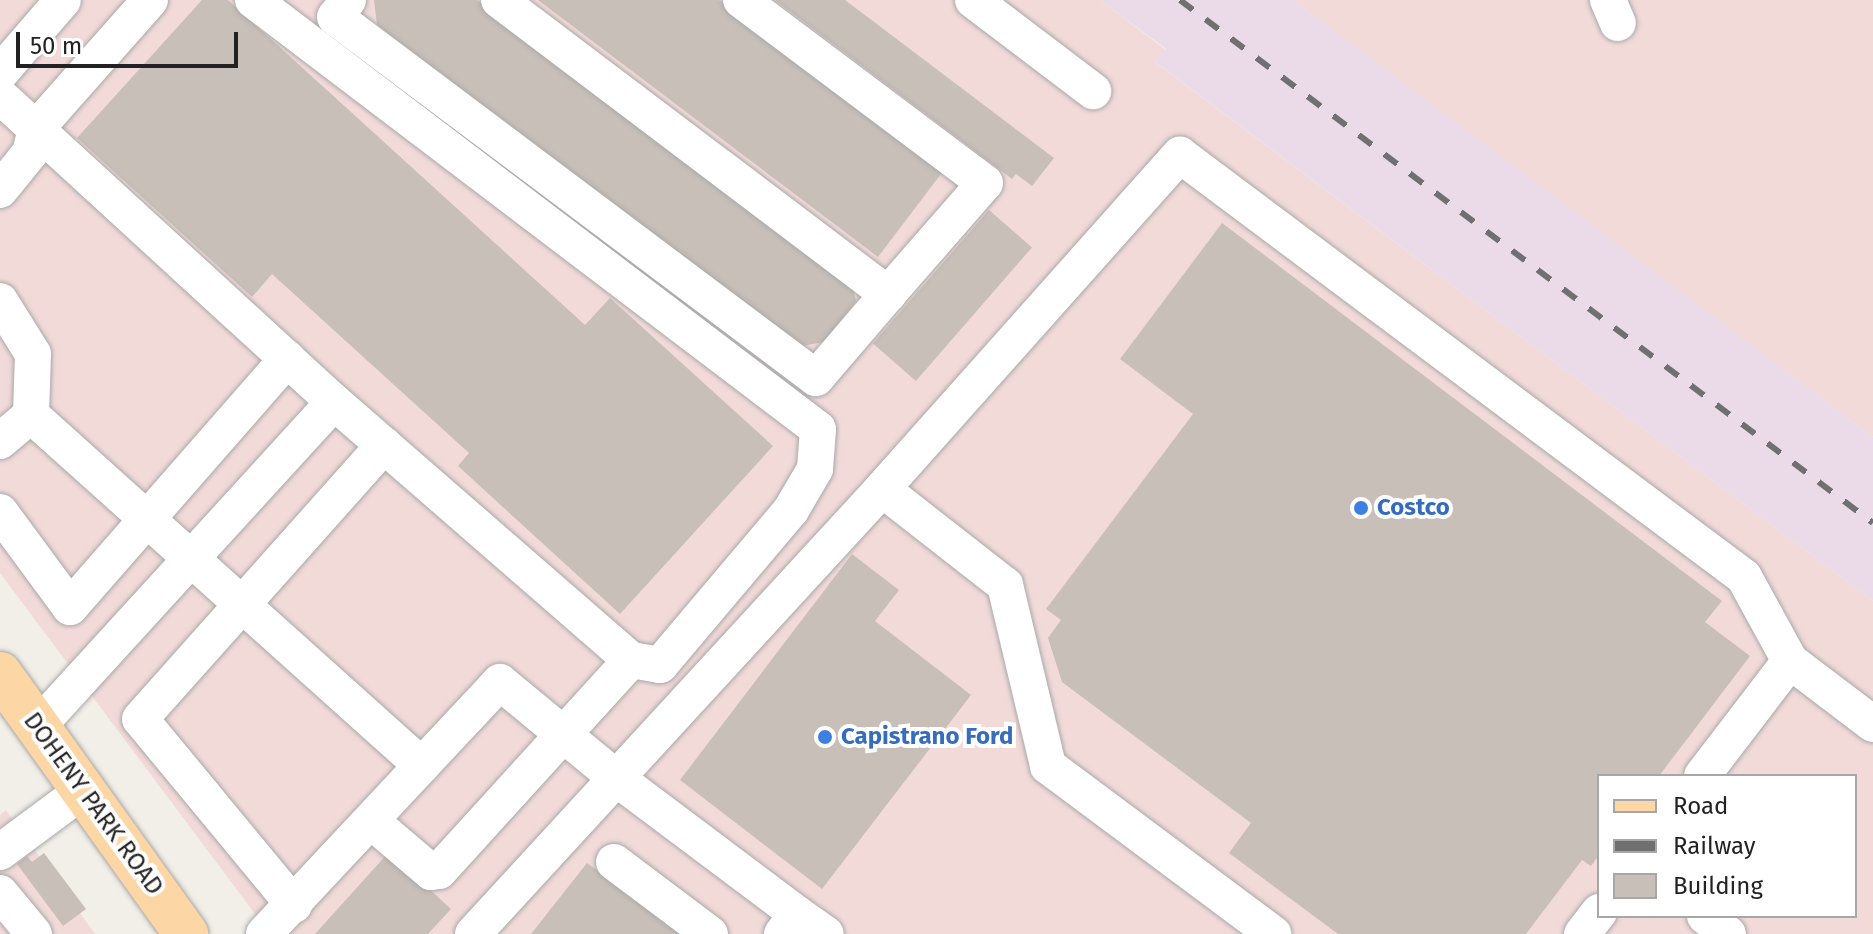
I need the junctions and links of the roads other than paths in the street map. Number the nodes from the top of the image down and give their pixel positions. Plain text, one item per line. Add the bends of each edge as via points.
1 (63, 0) edge
2 (150, 0) edge
3 (253, 0) edge
4 (348, 0) edge
5 (499, 0) edge
6 (741, 0) edge
7 (973, 0) edge
8 (0, 73) edge
9 (1093, 91) dead end
10 (0, 96) edge
11 (36, 129) junction
12 (0, 190) edge
13 (888, 294) junction
14 (0, 301) edge
15 (287, 359) junction
16 (334, 402) junction
17 (31, 415) junction
18 (0, 441) edge
19 (384, 445) junction
20 (882, 489) junction
21 (0, 512) edge
22 (148, 519) junction
23 (193, 559) junction
24 (240, 602) junction
25 (631, 660) junction
26 (1790, 661) junction
27 (0, 674) edge
28 (1873, 724) edge
29 (37, 727) junction
30 (564, 733) junction
31 (422, 766) junction
32 (1704, 774) edge
33 (616, 778) junction
34 (82, 791) junction
35 (371, 821) junction
36 (0, 852) edge
37 (614, 862) dead end
38 (0, 893) edge
39 (294, 905) junction
40 (1597, 915) edge
41 (1708, 918) edge
42 (802, 927) edge
43 (34, 934) edge
44 (186, 934) edge
45 (264, 934) edge
46 (473, 934) edge
47 (710, 934) edge
48 (1273, 934) edge
49 (1582, 934) edge
50 (1728, 934) edge

1 - 8 street
2 - 11 street
3 - 25 street via 818,429 815,469 791,510 660,665
4 - 13 street via 335,17 816,378
5 - 13 street
6 - 13 street via 985,183
7 - 9 street
10 - 11 street
11 - 12 street via 30,153
11 - 15 street
14 - 17 street via 33,354
15 - 16 street
15 - 22 street
16 - 19 street
16 - 23 street
17 - 18 street
17 - 22 street
19 - 24 street
19 - 25 street
20 - 26 street via 1180,155 1744,577
20 - 33 street
20 - 48 street via 1005,585 1048,766
21 - 22 street via 70,607
22 - 23 street
23 - 24 street
23 - 29 street
24 - 31 street
24 - 39 street via 140,719
25 - 30 street
26 - 28 street
26 - 32 street
27 - 29 main road, DOHENY PARK ROAD
29 - 34 main road, DOHENY PARK ROAD
30 - 31 street via 500,682
30 - 33 street
30 - 35 street via 439,871 431,872
31 - 35 street
33 - 42 street
33 - 46 street
34 - 36 street
34 - 44 main road, DOHENY PARK ROAD
35 - 39 street
37 - 47 street
38 - 43 street
39 - 45 street
40 - 49 street
41 - 50 street

